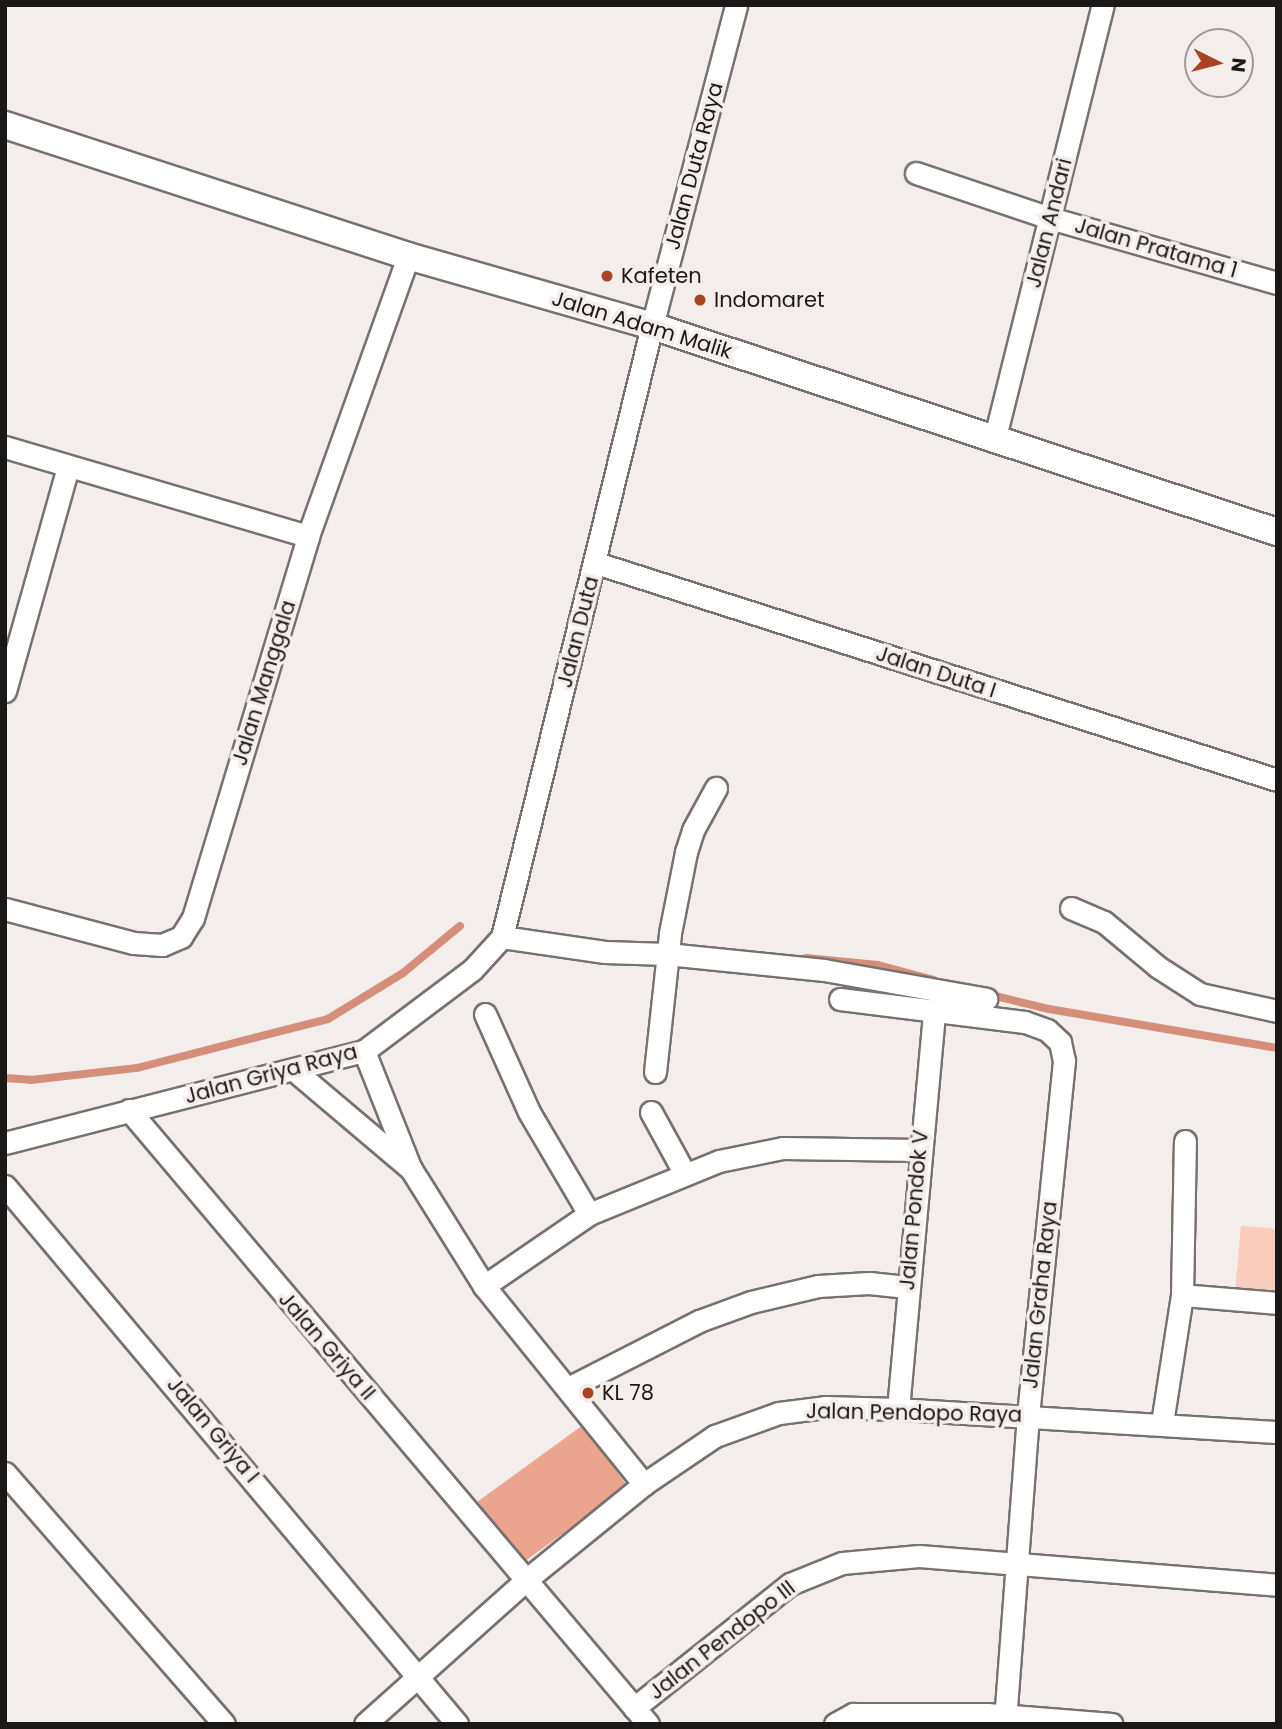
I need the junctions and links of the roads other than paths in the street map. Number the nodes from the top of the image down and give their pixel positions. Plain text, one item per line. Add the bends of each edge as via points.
1 (736, 5) edge
2 (1096, 8) edge
3 (5, 124) edge
4 (916, 173) dead end
5 (1050, 218) junction
6 (408, 256) junction
7 (1277, 283) edge
8 (652, 326) junction
9 (994, 441) junction
10 (5, 447) edge
11 (68, 467) junction
12 (1277, 532) edge
13 (308, 536) junction
14 (596, 563) junction
15 (14, 632) edge
16 (5, 691) edge
17 (1277, 780) edge
18 (716, 788) dead end
19 (1071, 908) dead end
20 (5, 909) edge
21 (502, 937) junction
22 (667, 954) junction
23 (840, 999) dead end
24 (986, 999) dead end
25 (934, 1010) junction
26 (1277, 1011) edge
27 (485, 1014) dead end
28 (364, 1051) junction
29 (295, 1071) junction
30 (655, 1072) dead end
31 (129, 1110) junction
32 (651, 1112) dead end
33 (1185, 1141) dead end
34 (5, 1143) edge
35 (919, 1150) junction
36 (411, 1169) junction
37 (685, 1174) junction
38 (5, 1186) edge
39 (589, 1214) junction
40 (484, 1286) junction
41 (907, 1287) junction
42 (1182, 1295) junction
43 (1277, 1303) edge
44 (568, 1388) junction
45 (898, 1409) junction
46 (1028, 1415) junction
47 (1162, 1423) junction
48 (1277, 1432) edge
49 (5, 1474) edge
50 (644, 1484) junction
51 (1018, 1563) junction
52 (526, 1580) junction
53 (1277, 1585) edge
54 (419, 1675) junction
55 (641, 1716) edge
56 (1005, 1720) edge
57 (847, 1721) edge
58 (223, 1724) edge
59 (365, 1724) edge
60 (457, 1724) edge
61 (1112, 1724) edge

1 - 8 street, Jalan Duta Raya
2 - 5 street, Jalan Andari
3 - 6 street, Jalan Adam Malik
4 - 5 street, Jalan Pratama 1
5 - 7 street, Jalan Pratama 1
5 - 9 street, Jalan Andari
6 - 8 street, Jalan Adam Malik
6 - 13 street, Jalan Manggala
8 - 9 street, Jalan Adam Malik
8 - 14 street, Jalan Duta
9 - 12 street, Jalan Adam Malik
10 - 11 street
11 - 13 street
11 - 15 street
13 - 20 street, Jalan Manggala via 194,918 181,937 162,946 134,943
14 - 17 street, Jalan Duta I
14 - 21 street, Jalan Duta
15 - 16 street
18 - 22 street via 686,852
19 - 26 street via 1104,922 1158,967 1200,994
21 - 22 street via 605,952
21 - 28 street, Jalan Griya Raya via 472,970
22 - 24 street via 824,970
22 - 30 street
23 - 25 street
25 - 35 street, Jalan Pondok V
25 - 46 street, Jalan Graha Raya via 1026,1022 1047,1030 1060,1042 1063,1061
27 - 39 street via 528,1112
28 - 29 street, Jalan Griya Raya
28 - 36 street
29 - 31 street, Jalan Griya Raya
29 - 36 street
31 - 34 street, Jalan Griya Raya
31 - 52 street, Jalan Griya II
32 - 37 street
33 - 42 street
35 - 37 street via 783,1148 719,1161
35 - 41 street, Jalan Pondok V
36 - 40 street
37 - 39 street
38 - 54 street, Jalan Griya I
39 - 40 street
40 - 44 street
41 - 44 street via 869,1283 818,1286 751,1302 699,1321
41 - 45 street, Jalan Pondok V
42 - 43 street
42 - 47 street
44 - 50 street
45 - 46 street, Jalan Pendopo Raya
45 - 50 street, Jalan Pendopo Raya via 825,1407 779,1413 715,1436
46 - 47 street, Jalan Pendopo Raya
46 - 51 street, Jalan Graha Raya
47 - 48 street, Jalan Pendopo Raya
49 - 58 street
50 - 52 street, Jalan Pendopo Raya
51 - 53 street, Jalan Pendopo III
51 - 55 street, Jalan Pendopo III via 919,1556 842,1563 790,1584
51 - 56 street, Jalan Graha Raya
52 - 54 street, Jalan Pendopo Raya
52 - 55 street, Jalan Griya II
54 - 59 street, Jalan Pendopo Raya
54 - 60 street, Jalan Griya I
56 - 57 street
56 - 61 street

